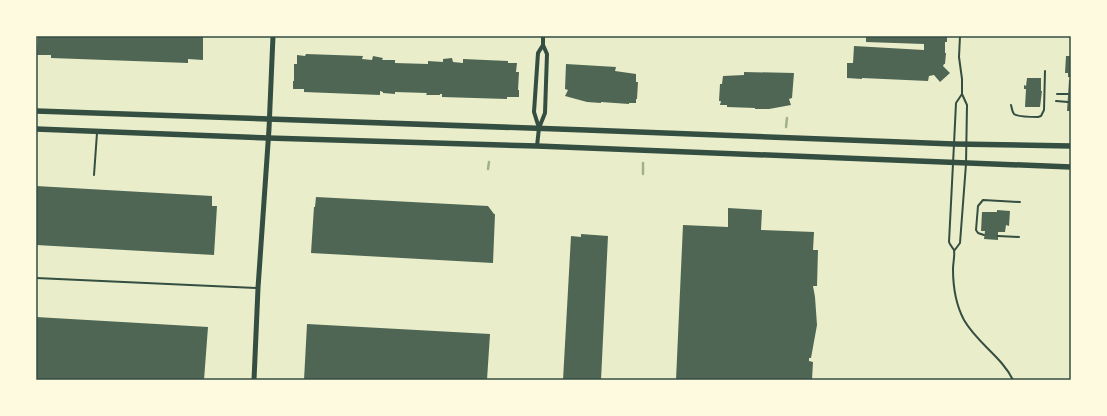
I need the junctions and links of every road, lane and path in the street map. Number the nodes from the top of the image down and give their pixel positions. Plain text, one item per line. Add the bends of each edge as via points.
1 (273, 36) edge
2 (543, 36) edge
3 (960, 36) edge
4 (543, 45) junction
5 (1045, 72) dead end
6 (962, 94) junction
7 (1057, 94) dead end
8 (1068, 94) dead end
9 (1056, 101) dead end
10 (1068, 102) dead end
11 (1012, 105) dead end
12 (36, 111) edge
13 (269, 119) junction
14 (538, 128) junction
15 (36, 129) edge
16 (98, 132) junction
17 (268, 138) junction
18 (954, 144) junction
19 (967, 144) junction
20 (538, 146) junction
21 (1071, 146) edge
22 (953, 163) junction
23 (966, 164) junction
24 (1071, 168) edge
25 (94, 175) dead end
26 (1020, 202) dead end
27 (984, 235) dead end
28 (998, 236) dead end
29 (1019, 237) dead end
30 (954, 251) junction
31 (36, 278) edge
32 (258, 288) junction
33 (254, 380) edge
34 (1013, 380) edge

1 - 13 street
2 - 4 street
3 - 6 lane
4 - 14 street via 538,53 534,112
4 - 14 street via 547,54 545,112
5 - 11 lane via 1044,110 1041,116 1018,116 1014,114
6 - 18 lane via 956,103
6 - 19 lane via 967,105
7 - 8 lane
9 - 10 lane
12 - 13 main road
13 - 14 main road
13 - 17 street
14 - 18 main road
14 - 20 street
15 - 16 main road
16 - 17 main road
16 - 25 lane
17 - 20 main road
17 - 32 street
18 - 19 main road
18 - 22 lane
19 - 21 main road
19 - 23 lane
20 - 22 main road
22 - 23 main road
22 - 30 lane via 949,242
23 - 24 main road
23 - 30 lane via 960,243
26 - 27 lane via 980,202 976,230
28 - 29 lane
30 - 34 lane via 954,288 964,319 973,334 995,356
31 - 32 lane
32 - 33 street

